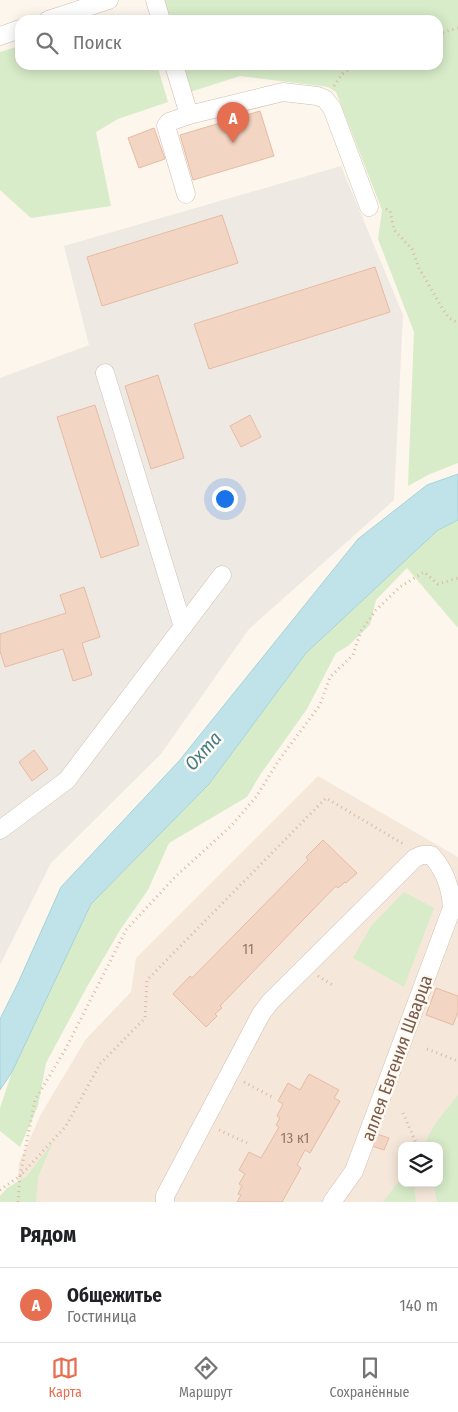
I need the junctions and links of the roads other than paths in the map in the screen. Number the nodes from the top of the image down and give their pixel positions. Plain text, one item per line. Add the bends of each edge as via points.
1 (109, 0) edge
2 (155, 0) edge
3 (63, 15) edge
4 (160, 15) edge
5 (15, 31) edge
6 (0, 36) edge
7 (176, 70) edge
8 (189, 115) junction
9 (186, 194) dead end
10 (369, 207) road end
11 (105, 374) dead end
12 (222, 575) dead end
13 (183, 627) junction
14 (0, 830) edge
15 (165, 1202) edge
16 (332, 1202) edge

1 - 3 street
2 - 4 street
5 - 6 street
7 - 8 street
8 - 9 street via 166,126
8 - 10 street via 283,92 325,99 332,108
11 - 13 street
12 - 13 street
13 - 14 street via 67,780
15 - 16 street, аллея Евгения Шварца via 165,1196 229,1074 270,1002 416,858 430,855 440,865 445,877 452,908 354,1170

